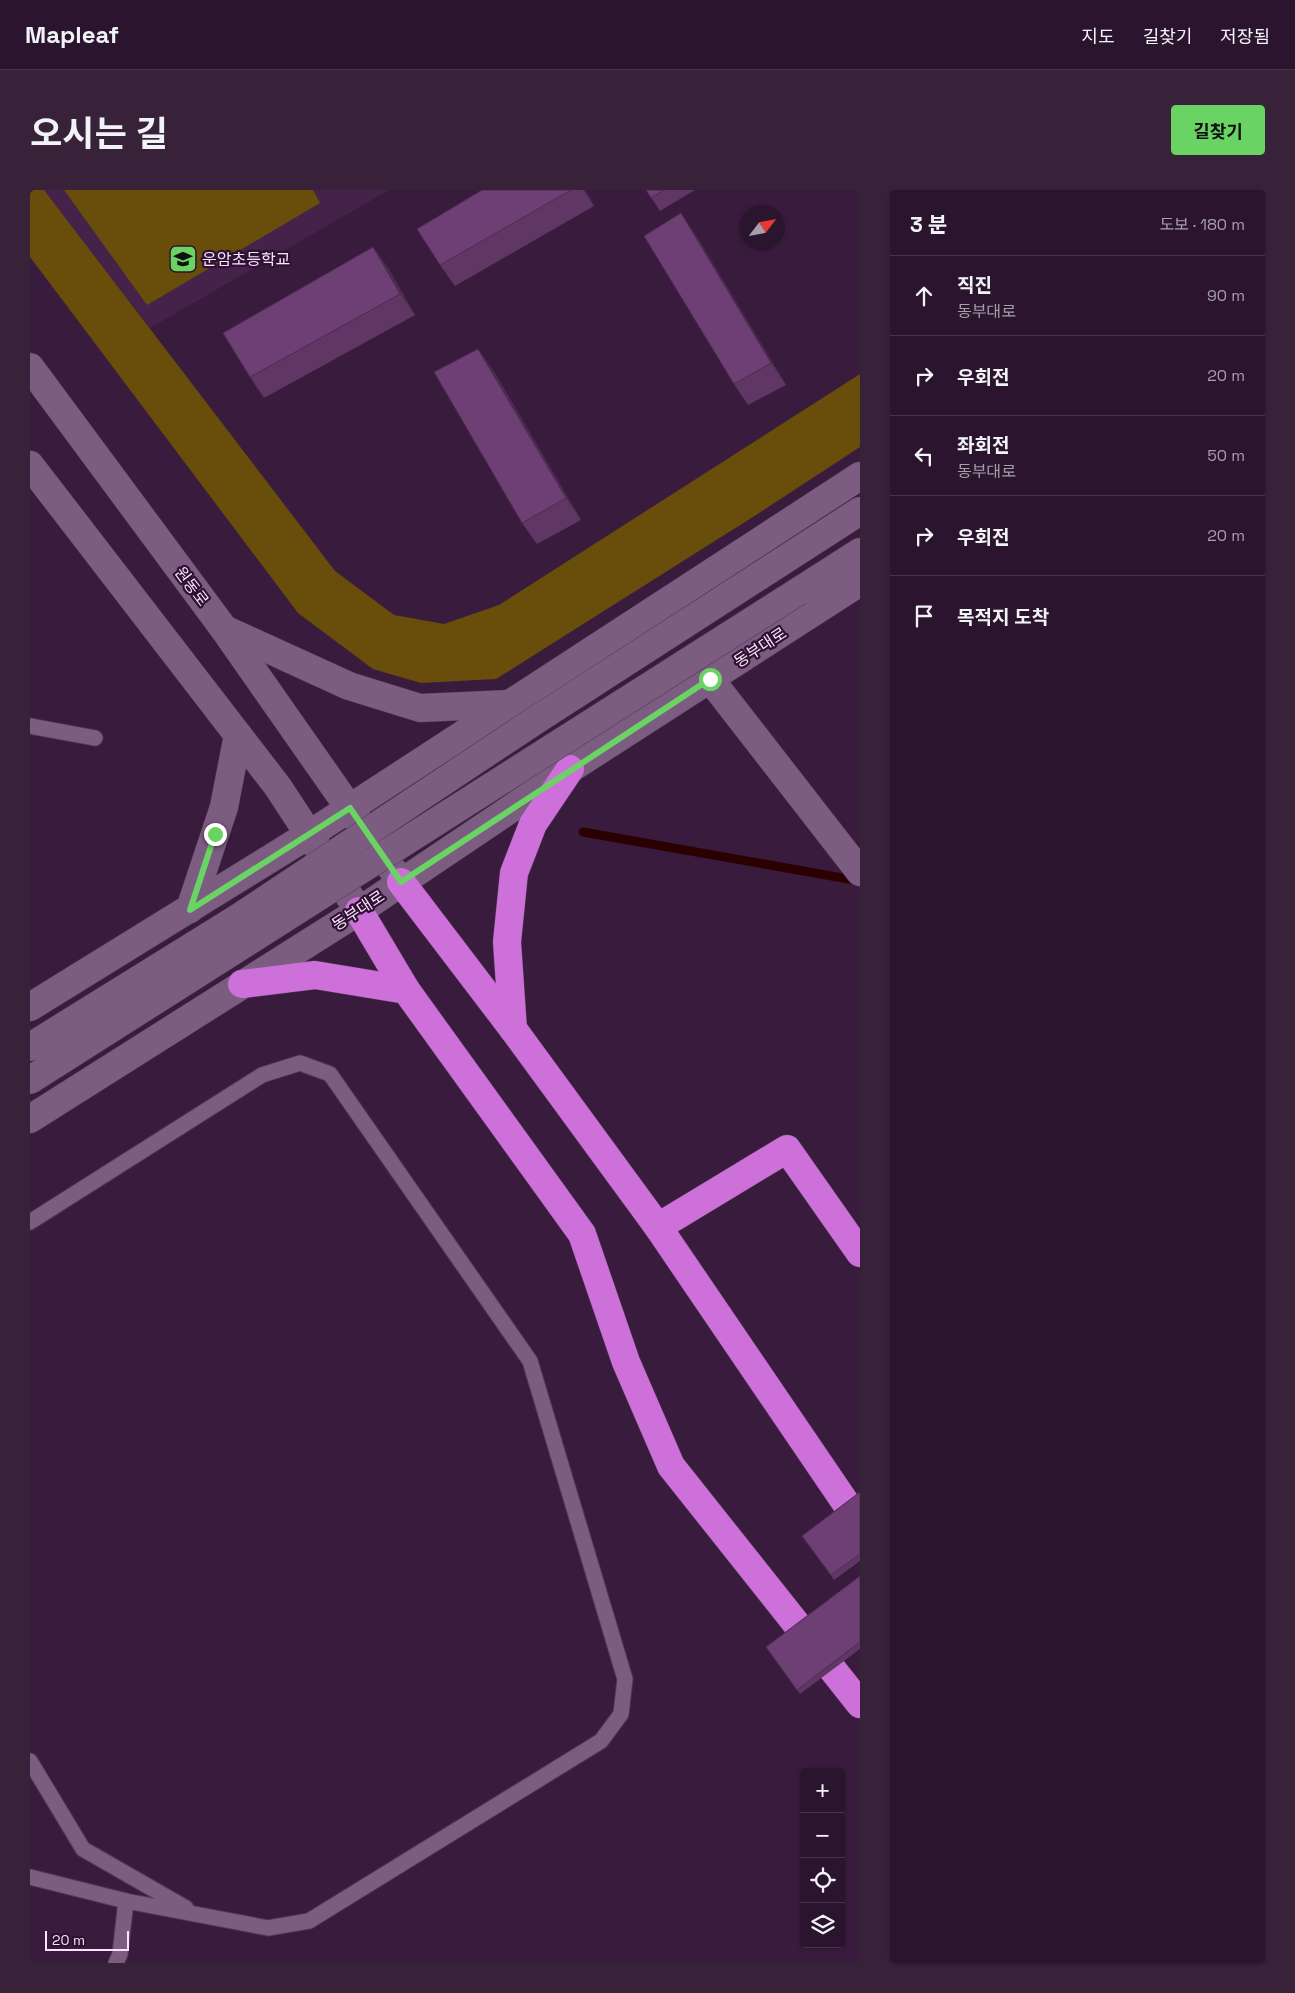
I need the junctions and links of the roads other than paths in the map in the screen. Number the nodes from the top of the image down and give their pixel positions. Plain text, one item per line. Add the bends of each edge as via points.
1 (30, 367) edge
2 (30, 465) edge
3 (860, 476) edge
4 (860, 511) edge
5 (860, 552) edge
6 (860, 582) edge
7 (224, 629) junction
8 (710, 679) junction
9 (510, 704) junction
10 (30, 726) edge
11 (238, 735) junction
12 (95, 738) dead end
13 (570, 769) junction
14 (350, 808) junction
15 (310, 834) junction
16 (859, 871) edge
17 (401, 882) junction
18 (190, 910) junction
19 (358, 911) junction
20 (242, 984) junction
21 (406, 990) junction
22 (30, 1007) edge
23 (513, 1029) junction
24 (30, 1046) edge
25 (30, 1080) edge
26 (30, 1119) edge
27 (30, 1222) edge
28 (658, 1227) junction
29 (860, 1253) edge
30 (860, 1524) edge
31 (860, 1704) edge
32 (30, 1761) edge
33 (30, 1877) edge
34 (126, 1901) junction
35 (198, 1914) junction
36 (116, 1963) edge

1 - 7 main road, 원동로
2 - 11 main road
3 - 9 main road
4 - 24 main road, bridge via 536,720 238,918
5 - 25 main road, 동부대로, bridge
6 - 8 main road, 동부대로
7 - 9 main road via 349,686 420,708
7 - 14 main road, 원동로
8 - 13 main road, 동부대로
8 - 16 main road
9 - 14 main road
10 - 12 lane
11 - 15 main road
11 - 18 main road via 224,807
13 - 17 main road, 동부대로
13 - 23 highway via 533,824 514,873 507,942
14 - 15 main road
14 - 17 main road, 원동로
15 - 18 main road
15 - 19 main road
17 - 19 main road, 동부대로
17 - 23 highway
18 - 22 main road
19 - 20 main road, 동부대로
19 - 21 highway
20 - 21 highway via 315,975
20 - 26 main road, 동부대로
21 - 31 highway via 582,1234 626,1362 672,1466
23 - 28 highway
27 - 35 lane via 262,1075 300,1063 330,1074 530,1361 625,1679 621,1714 601,1741 309,1921 268,1928
28 - 29 highway via 787,1149
28 - 30 highway
32 - 35 lane via 82,1849
33 - 34 lane
34 - 35 lane
34 - 36 lane via 120,1954

